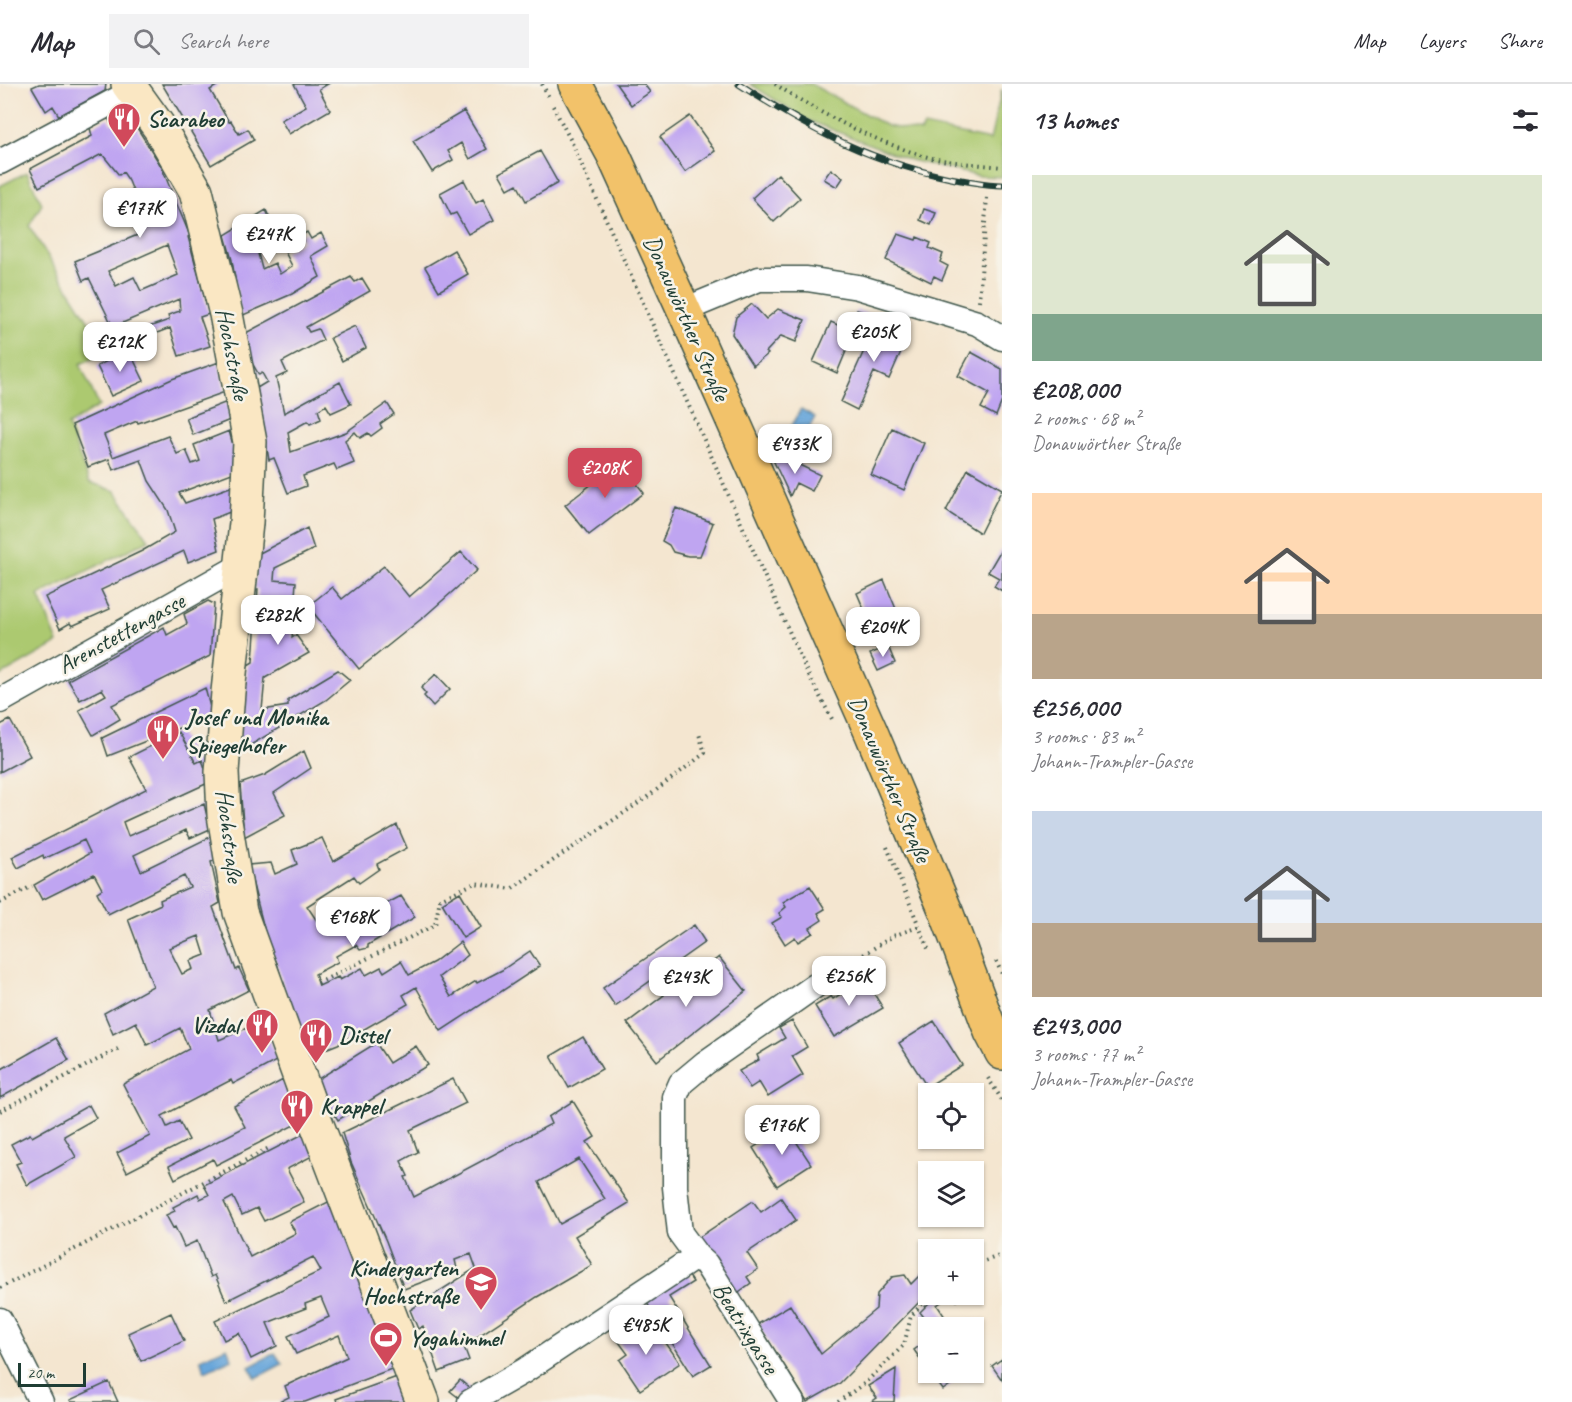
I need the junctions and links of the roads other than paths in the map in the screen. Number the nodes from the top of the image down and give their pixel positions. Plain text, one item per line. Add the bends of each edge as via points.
1 (575, 84) edge
2 (131, 87) edge
3 (0, 162) edge
4 (684, 310) junction
5 (1002, 338) edge
6 (242, 565) junction
7 (0, 701) edge
8 (815, 986) road end
9 (993, 1062) edge
10 (697, 1256) junction
11 (0, 1320) edge
12 (41, 1402) edge
13 (423, 1402) edge
14 (470, 1402) edge
15 (792, 1402) edge

1 - 4 main road, Donauwörther Straße via 613,154
2 - 3 street
2 - 6 main road, Hochstraße via 196,191 226,314 250,442
4 - 5 street via 759,279 807,279 858,287 977,323
4 - 9 main road, Donauwörther Straße via 876,742 932,920 991,1032
6 - 7 street, Arenstettengasse
6 - 13 main road, Hochstraße via 222,772 224,815 240,912
8 - 10 street, Beatrixgasse via 681,1083 675,1097 675,1187 680,1233
10 - 14 street via 524,1371
10 - 15 street, Beatrixgasse via 706,1264
11 - 12 street

